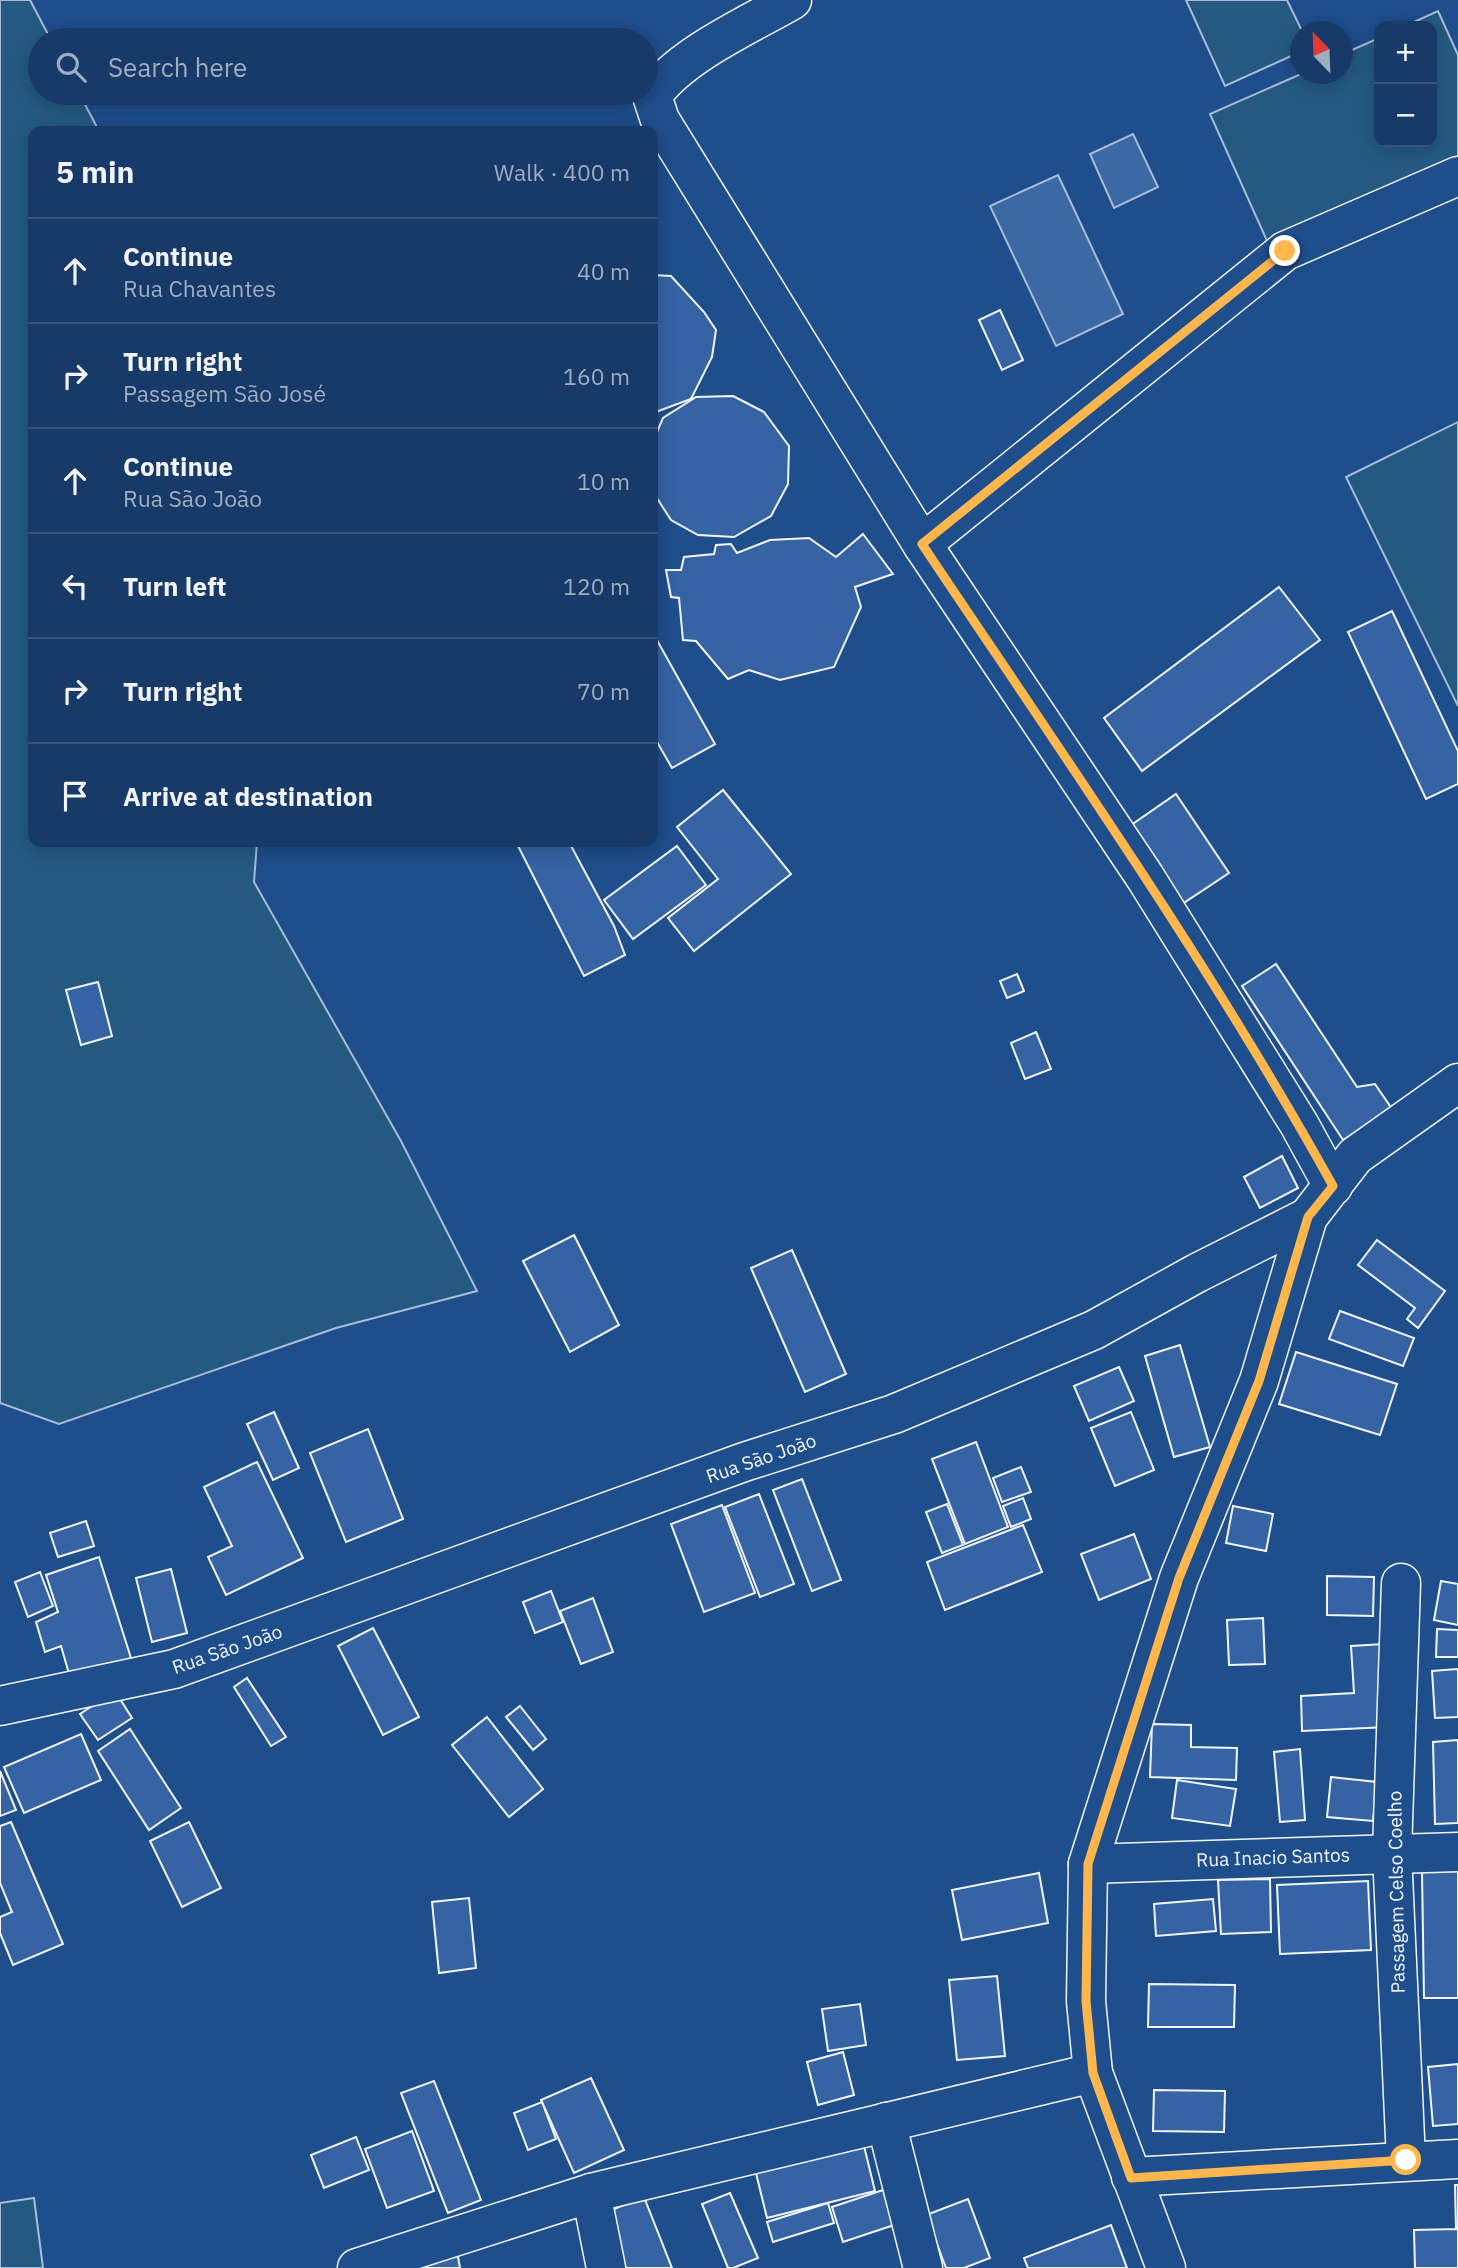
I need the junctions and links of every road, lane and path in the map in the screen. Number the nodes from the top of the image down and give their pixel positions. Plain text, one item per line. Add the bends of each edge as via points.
1 (792, 0) edge
2 (658, 87) edge
3 (655, 105) edge
4 (1458, 176) edge
5 (922, 544) junction
6 (1458, 1083) edge
7 (1333, 1186) junction
8 (1308, 1217) junction
9 (1401, 1583) dead end
10 (0, 1706) edge
11 (1458, 1852) edge
12 (1392, 1853) junction
13 (1088, 1864) junction
14 (1093, 2073) junction
15 (886, 2122) junction
16 (1458, 2159) edge
17 (1406, 2160) junction
18 (1131, 2178) junction
19 (591, 2193) junction
20 (357, 2268) edge
21 (606, 2268) edge
22 (923, 2268) edge
23 (1166, 2268) edge

1 - 2 street via 689,59
3 - 5 street via 660,120
4 - 5 street via 1285,251
5 - 7 street via 1145,877
6 - 7 street, Rua São João via 1355,1156
7 - 8 street, Rua São João
8 - 10 street, Rua São João via 1094,1330 894,1414 744,1462 174,1669
8 - 13 street via 1259,1381 1179,1578
9 - 12 street, Passagem Celso Coelho
11 - 12 street, Rua Inacio Santos
12 - 13 street, Rua Inacio Santos
12 - 17 street, Passagem Celso Coelho
13 - 14 street via 1086,2001
14 - 15 street
14 - 18 street
15 - 19 street
15 - 22 street
16 - 17 street
17 - 18 street
18 - 23 street
19 - 20 street
19 - 21 street

